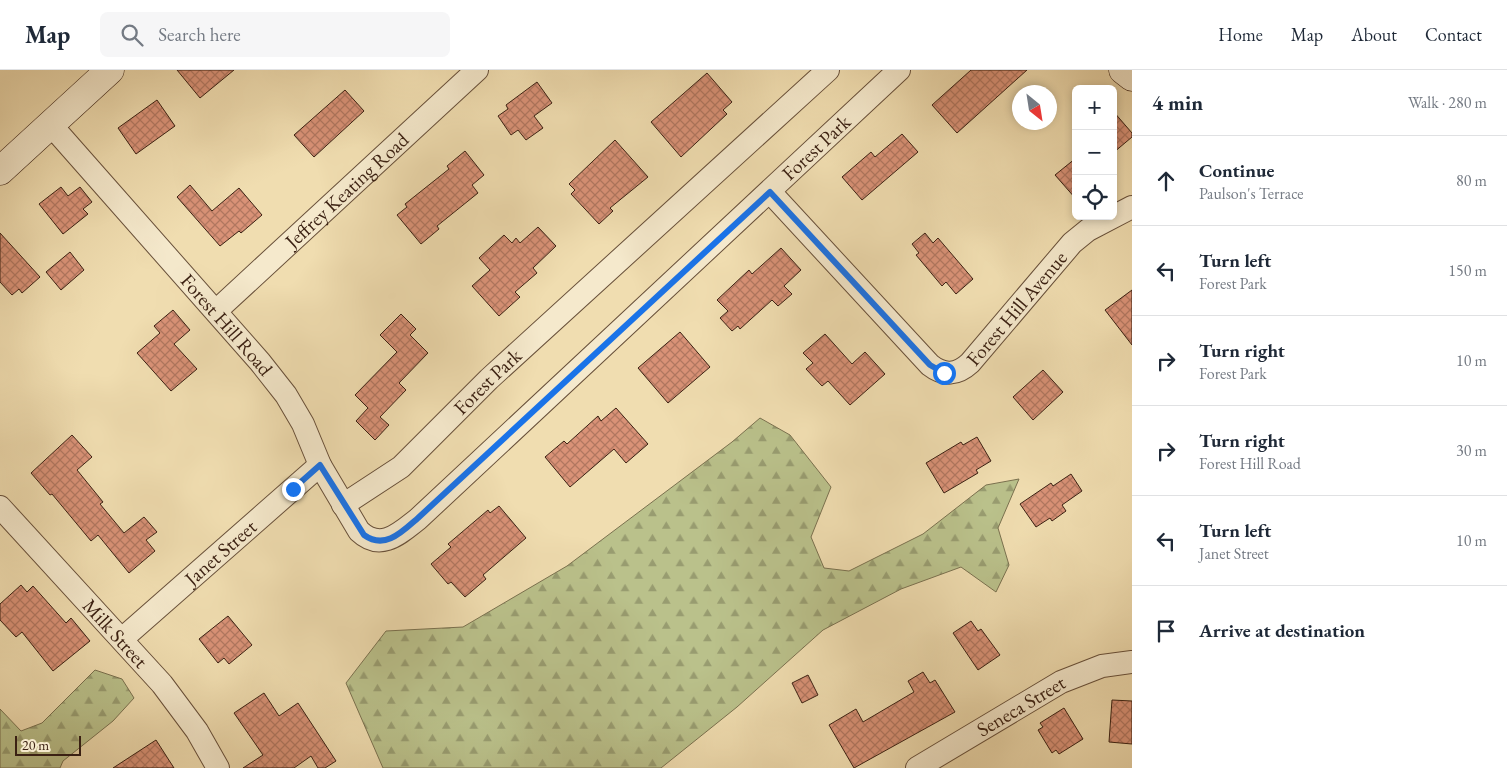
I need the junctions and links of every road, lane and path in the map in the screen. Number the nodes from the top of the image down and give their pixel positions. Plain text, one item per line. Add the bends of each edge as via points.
1 (110, 70) edge
2 (477, 70) edge
3 (828, 70) edge
4 (899, 70) edge
5 (1123, 70) edge
6 (1132, 77) edge
7 (51, 125) junction
8 (0, 171) edge
9 (770, 192) junction
10 (1132, 207) edge
11 (216, 311) junction
12 (320, 465) junction
13 (343, 505) junction
14 (0, 507) edge
15 (375, 541) joint
16 (122, 639) junction
17 (1132, 662) edge
18 (218, 768) edge
19 (916, 768) edge

1 - 7 main road
2 - 11 street, Jeffrey Keating Road
3 - 13 street, Forest Park via 489,379 401,467
4 - 9 street, Forest Park
5 - 6 main road
7 - 8 main road
7 - 11 street, Forest Hill Road
9 - 10 street, Forest Hill Avenue via 930,365 940,372 950,373 970,363 1072,242
9 - 15 street, Forest Park via 418,518 395,538
11 - 12 street, Forest Hill Road via 286,395 303,424
12 - 13 street, Forest Hill Road
12 - 16 street, Janet Street
13 - 15 street, Forest Hill Road via 359,531
14 - 16 street, Milk Street
16 - 18 street, Milk Street via 173,698
17 - 19 street, Seneca Street via 1097,667 1061,682

